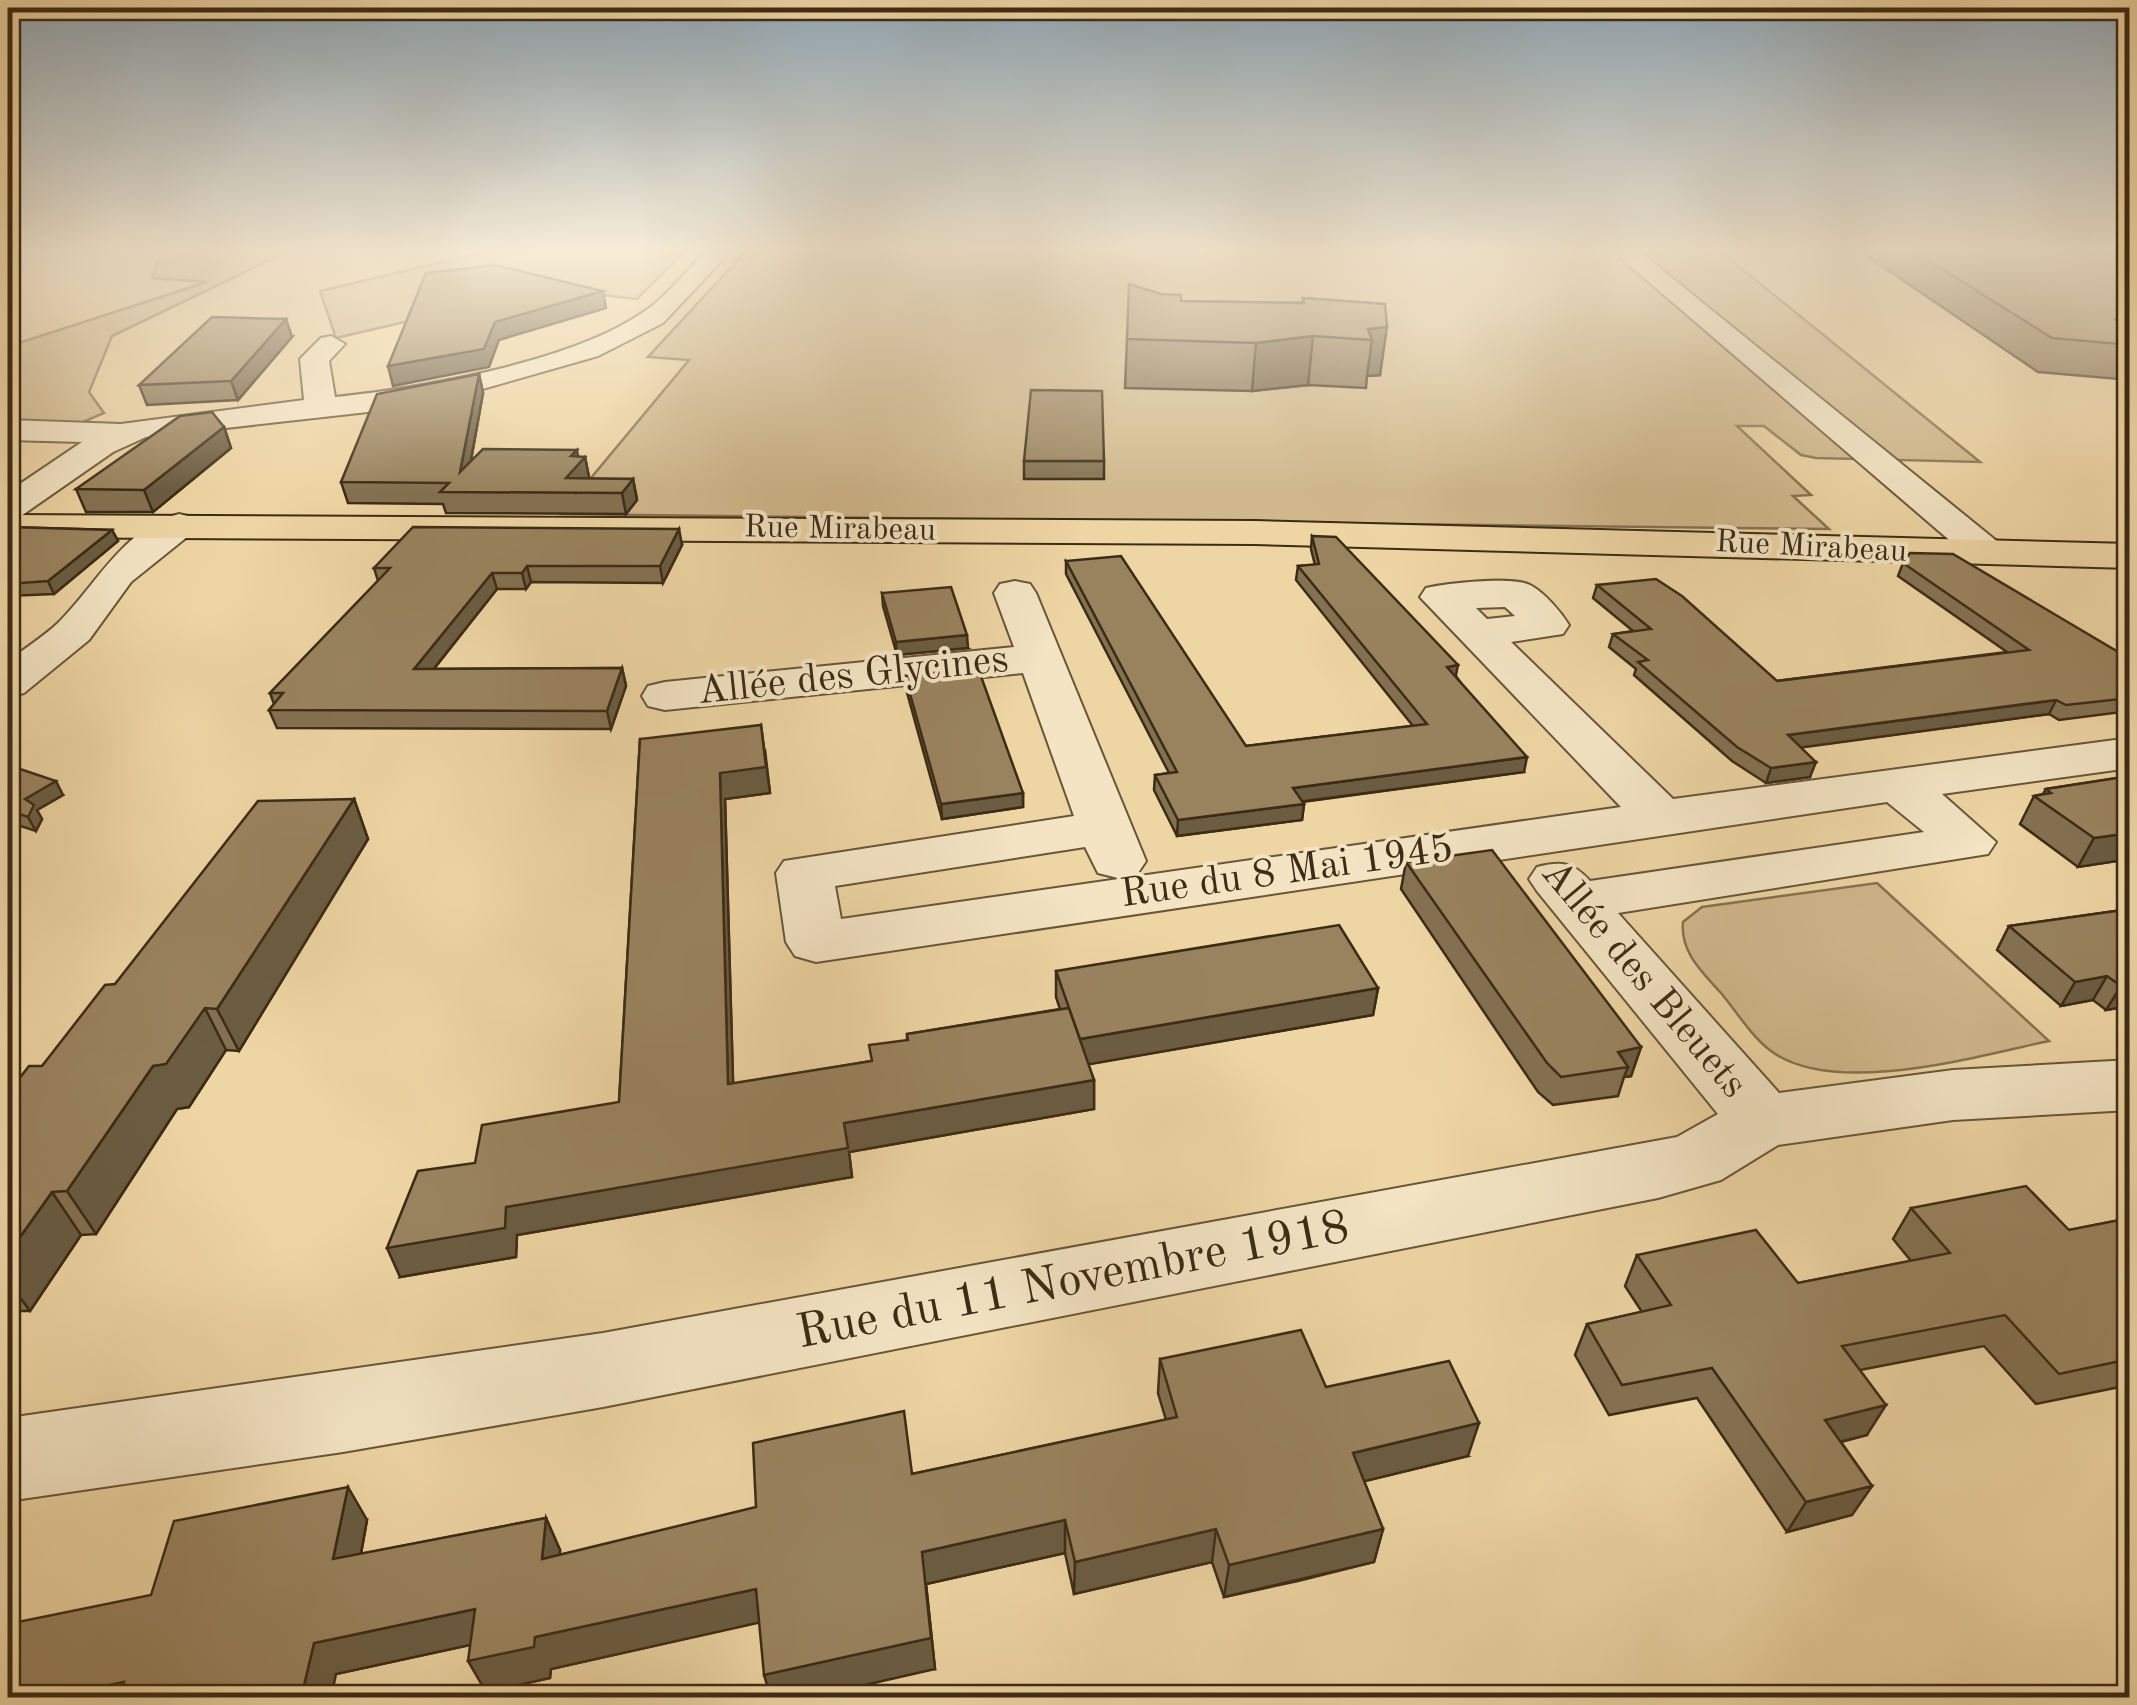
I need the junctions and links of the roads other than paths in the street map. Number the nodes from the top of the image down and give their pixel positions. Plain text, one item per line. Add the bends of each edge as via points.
1 (628, 332) edge
2 (1721, 332) edge
3 (331, 344) dead end
4 (321, 410) junction
5 (8, 430) edge
6 (122, 434) junction
7 (8, 508) edge
8 (179, 525) junction
9 (8, 526) edge
10 (2130, 543) edge
11 (1981, 548) junction
12 (2130, 556) edge
13 (1015, 593) dead end
14 (1478, 633) dead end
15 (1040, 658) junction
16 (8, 683) edge
17 (665, 696) dead end
18 (2130, 753) edge
19 (1897, 784) junction
20 (1661, 817) junction
21 (1105, 828) junction
22 (1522, 839) junction
23 (1132, 896) junction
24 (1576, 901) junction
25 (2130, 1085) edge
26 (1764, 1121) junction
27 (8, 1460) edge

1 - 4 street via 472,383
2 - 11 street
3 - 4 street via 314,359
4 - 6 street
5 - 6 street
6 - 7 street
8 - 9 main road, Rue Mirabeau
8 - 11 main road, Rue Mirabeau
8 - 16 street via 117,573 64,640
10 - 11 main road, Rue Mirabeau
11 - 12 main road, Rue Mirabeau
13 - 15 street
14 - 20 street
15 - 17 street, Allée des Glycines
15 - 21 street
18 - 19 street, Rue du 8 Mai 1945
19 - 20 street, Rue du 8 Mai 1945
19 - 24 street via 1969,842
20 - 22 street, Rue du 8 Mai 1945
21 - 23 street
21 - 23 street, Rue du 8 Mai 1945 via 804,872 816,942
22 - 23 street, Rue du 8 Mai 1945
22 - 24 street, Allée des Bleuets
24 - 26 street, Allée des Bleuets
25 - 26 street, Rue du 11 Novembre 1918 via 1953,1095
26 - 27 street, Rue du 11 Novembre 1918 via 1696,1160 1658,1170 603,1370

